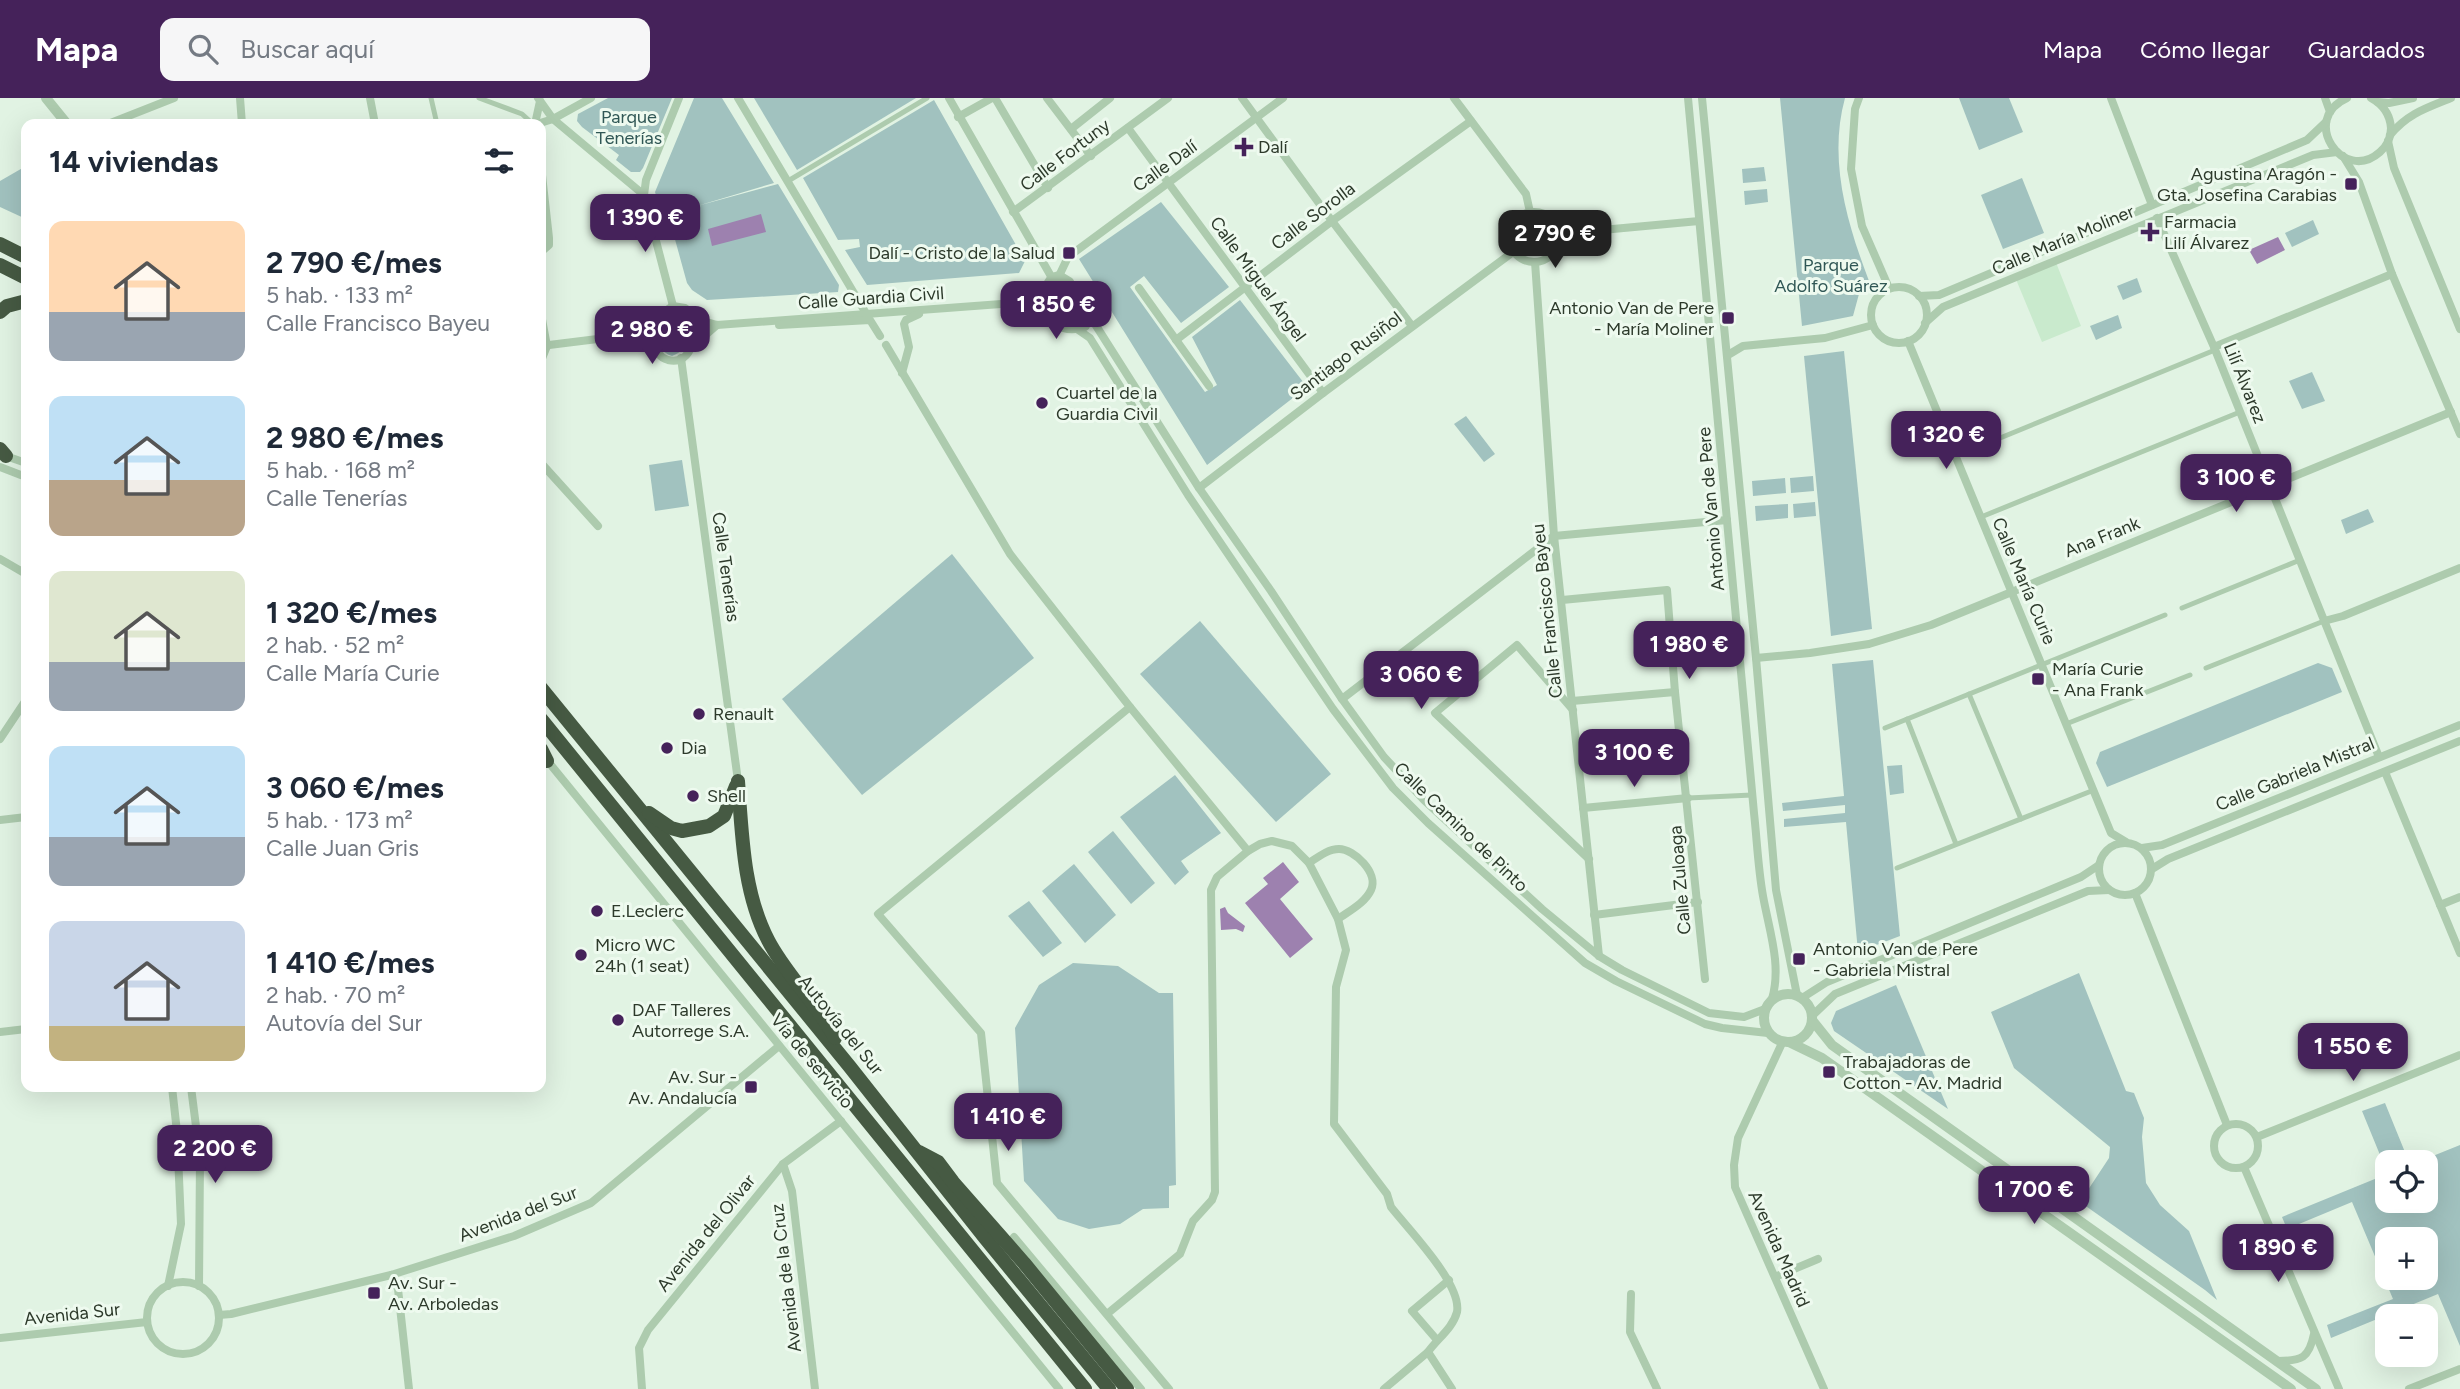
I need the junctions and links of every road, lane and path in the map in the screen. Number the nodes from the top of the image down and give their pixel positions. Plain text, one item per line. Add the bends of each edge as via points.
1 (46, 98) edge
2 (174, 98) edge
3 (240, 98) edge
4 (370, 98) edge
5 (431, 98) edge
6 (479, 98) edge
7 (591, 98) edge
8 (679, 98) edge
9 (738, 98) edge
10 (927, 98) edge
11 (949, 98) edge
12 (994, 98) edge
13 (1047, 98) edge
14 (1110, 98) edge
15 (1168, 98) edge
16 (1242, 98) edge
17 (1283, 98) edge
18 (1454, 98) edge
19 (1688, 98) edge
20 (1702, 98) edge
21 (1859, 98) edge
22 (2111, 98) edge
23 (2325, 98) edge
24 (2347, 98) edge
25 (2413, 98) edge
26 (2451, 98) edge
27 (539, 100) edge
28 (2374, 100) edge
29 (2330, 112) junction
30 (958, 117) junction
31 (1256, 118) junction
32 (63, 119) edge
33 (121, 119) edge
34 (242, 119) edge
35 (374, 119) edge
36 (436, 119) edge
37 (528, 119) edge
38 (536, 119) edge
39 (553, 119) junction
40 (546, 121) edge
41 (1471, 121) junction
42 (2326, 122) junction
43 (1128, 128) junction
44 (1071, 129) junction
45 (2389, 138) junction
46 (2340, 154) junction
47 (1091, 156) junction
48 (648, 174) junction
49 (628, 180) junction
50 (788, 181) junction
51 (1168, 183) junction
52 (1048, 188) junction
53 (644, 195) junction
54 (2152, 205) junction
55 (546, 211) edge
56 (1013, 212) junction
57 (1530, 212) junction
58 (2157, 218) junction
59 (1699, 220) junction
60 (1332, 221) junction
61 (1559, 234) junction
62 (0, 244) edge
63 (546, 248) edge
64 (1513, 252) junction
65 (21, 254) edge
66 (1535, 262) junction
67 (0, 265) edge
68 (2392, 274) junction
69 (21, 276) edge
70 (1055, 277) junction
71 (1245, 287) junction
72 (1139, 288) dead end
73 (1889, 288) junction
74 (1045, 289) junction
75 (1919, 296) junction
76 (21, 302) edge
77 (1027, 302) junction
78 (673, 306) junction
79 (932, 310) junction
80 (0, 312) edge
81 (1088, 313) junction
82 (867, 314) junction
83 (693, 315) junction
84 (1048, 317) junction
85 (763, 322) junction
86 (1925, 323) junction
87 (717, 325) junction
88 (1873, 325) junction
89 (1412, 326) junction
90 (1077, 328) junction
91 (2460, 329) edge
92 (654, 332) junction
93 (880, 336) dead end
94 (1726, 338) junction
95 (1176, 340) junction
96 (1908, 341) junction
97 (886, 345) dead end
98 (546, 346) edge
99 (1743, 346) junction
100 (692, 347) junction
101 (2214, 349) junction
102 (1728, 355) junction
103 (681, 358) junction
104 (902, 373) junction
105 (1209, 386) dead end
106 (1323, 393) junction
107 (2240, 412) junction
108 (2451, 412) junction
109 (2460, 434) edge
110 (1956, 456) junction
111 (2, 461) edge
112 (21, 463) edge
113 (546, 469) edge
114 (21, 474) edge
115 (2269, 485) junction
116 (1199, 488) junction
117 (1981, 517) junction
118 (1727, 520) junction
119 (598, 526) dead end
120 (1554, 536) junction
121 (0, 559) edge
122 (2300, 560) junction
123 (2460, 568) edge
124 (21, 571) edge
125 (2011, 591) junction
126 (1562, 600) junction
127 (2182, 608) dead end
128 (2165, 615) dead end
129 (2324, 621) junction
130 (1756, 658) junction
131 (2042, 664) junction
132 (2206, 668) dead end
133 (2189, 675) dead end
134 (1675, 692) junction
135 (546, 694) edge
136 (1969, 694) junction
137 (1342, 699) junction
138 (1572, 706) junction
139 (1130, 707) junction
140 (21, 708) edge
141 (1907, 719) junction
142 (2067, 724) junction
143 (2460, 724) edge
144 (546, 725) edge
145 (1885, 728) dead end
146 (0, 739) edge
147 (2460, 741) edge
148 (2379, 757) junction
149 (546, 759) edge
150 (2385, 772) junction
151 (738, 781) junction
152 (2094, 790) junction
153 (1752, 795) junction
154 (1688, 798) junction
155 (637, 805) junction
156 (1583, 808) junction
157 (21, 818) edge
158 (2021, 819) junction
159 (0, 820) edge
160 (2111, 833) junction
161 (2126, 842) junction
162 (1956, 844) junction
163 (2142, 848) junction
164 (2108, 849) junction
165 (1248, 851) junction
166 (1589, 859) junction
167 (1309, 863) junction
168 (2099, 865) junction
169 (1897, 869) dead end
170 (2152, 869) junction
171 (2109, 890) junction
172 (2135, 893) junction
173 (2460, 897) edge
174 (1698, 902) junction
175 (2440, 905) junction
176 (1594, 915) junction
177 (1338, 919) junction
178 (2460, 953) edge
179 (1599, 956) junction
180 (1705, 979) dead end
181 (1800, 997) junction
182 (1772, 999) junction
183 (1765, 1009) junction
184 (1812, 1018) junction
185 (21, 1030) edge
186 (0, 1032) edge
187 (1768, 1033) junction
188 (1786, 1042) junction
189 (779, 1046) junction
190 (2460, 1055) edge
191 (850, 1067) junction
192 (173, 1092) edge
193 (192, 1092) edge
194 (841, 1121) junction
195 (2227, 1125) junction
196 (2257, 1137) junction
197 (915, 1150) junction
198 (938, 1162) junction
199 (783, 1164) junction
200 (2244, 1167) junction
201 (1014, 1237) joint
202 (1818, 1259) dead end
203 (391, 1275) junction
204 (1775, 1277) junction
205 (1449, 1280) junction
206 (168, 1286) junction
207 (199, 1286) junction
208 (1631, 1294) dead end
209 (1107, 1314) junction
210 (219, 1315) junction
211 (147, 1322) junction
212 (2314, 1334) junction
213 (0, 1338) edge
214 (1437, 1340) junction
215 (1428, 1352) junction
216 (2278, 1361) junction
217 (2460, 1369) edge
218 (409, 1389) edge
219 (642, 1389) edge
220 (815, 1389) edge
221 (1059, 1389) edge
222 (1085, 1389) edge
223 (1109, 1389) edge
224 (1127, 1389) edge
225 (1141, 1389) edge
226 (1169, 1389) edge
227 (1384, 1389) edge
228 (1452, 1389) edge
229 (1657, 1389) edge
230 (1824, 1389) edge
231 (2291, 1389) edge
232 (2316, 1389) edge
233 (2339, 1389) edge
234 (2409, 1389) edge

1 - 32 street
2 - 33 street
3 - 34 street
4 - 35 street
5 - 36 street
6 - 37 street
7 - 39 street
8 - 48 street
9 - 50 street
10 - 50 street
11 - 30 street
12 - 30 street
12 - 52 street
13 - 44 street
14 - 44 street
15 - 43 street, Calle Fortuny
16 - 31 street
17 - 31 street, Calle Dalí
18 - 41 street
19 - 59 street, Antonio Van de Pere
20 - 94 street, Antonio Van de Pere
21 - 73 street via 1851,169 1862,226
22 - 54 street
23 - 29 street
24 - 29 street
25 - 28 street via 2389,103
26 - 45 street, Calle María Moliner via 2401,122
27 - 38 street
27 - 39 street
28 - 45 street via 2389,117
29 - 42 street
30 - 56 street
31 - 51 street, Calle Dalí
31 - 60 street
39 - 40 street
39 - 49 street
41 - 57 street via 1526,194
41 - 60 street, Calle Sorolla
42 - 46 street via 2330,144
42 - 54 street, Calle María Moliner via 2307,140
43 - 47 street, Calle Fortuny
43 - 51 street, Calle Miguel Ángel
44 - 47 street
45 - 46 street, Calle María Moliner via 2374,156 2353,160
45 - 91 street via 2394,168
46 - 58 street, Calle María Moliner via 2313,155
46 - 68 street via 2359,182
47 - 52 street, Calle Fortuny
48 - 49 street
48 - 53 street
49 - 53 street
50 - 82 street
51 - 70 street, Calle Dalí via 1065,259
51 - 71 street, Calle Miguel Ángel
52 - 56 street, Calle Fortuny
53 - 78 street
54 - 75 street, Calle María Moliner via 1937,296
55 - 63 street
56 - 70 street
57 - 61 street via 1551,218
57 - 64 street via 1510,228
58 - 86 street, Calle María Moliner via 1943,307
58 - 101 street, Lilí Álvarez
59 - 61 street
59 - 118 street, Antonio Van de Pere
60 - 71 street, Calle Sorolla
60 - 89 street
61 - 66 street via 1551,256
62 - 65 highway
64 - 66 street
64 - 89 street, Santiago Rusiñol
66 - 120 street, Calle Francisco Bayeu
67 - 69 highway
68 - 101 street
68 - 108 street
70 - 74 street
70 - 81 street via 1069,282
71 - 95 street, Calle Sorolla
71 - 106 street, Calle Miguel Ángel
72 - 95 street
73 - 75 street via 1906,288
73 - 88 street via 1875,299
74 - 77 street
74 - 84 street
75 - 86 street
76 - 80 highway
77 - 79 street, Calle Guardia Civil
77 - 84 street
78 - 83 street
78 - 92 street via 663,313
79 - 82 street, Calle Guardia Civil
79 - 104 street via 904,324 909,347
81 - 90 street via 1087,322
81 - 116 street, Calle Camino de Pinto
82 - 85 street, Calle Guardia Civil
83 - 87 street, Calle Guardia Civil
83 - 100 street
84 - 90 street via 1061,327
85 - 87 street, Calle Guardia Civil
85 - 93 street via 793,326 870,320
86 - 96 street
87 - 100 street
88 - 96 street via 1884,338
88 - 99 street via 1825,338
89 - 106 street, Santiago Rusiñol
90 - 187 street, Calle Camino de Pinto via 1090,338 1195,505 1333,709 1393,788 1585,963 1705,1024
92 - 98 street
92 - 103 street via 663,358
94 - 99 street
94 - 102 street, Antonio Van de Pere
95 - 105 street
96 - 110 street, Calle María Curie
97 - 104 street
99 - 102 street
100 - 103 street
101 - 107 street, Lilí Álvarez
101 - 110 street
102 - 130 street, Antonio Van de Pere
103 - 151 street, Calle Tenerías
104 - 139 street via 1010,554
106 - 116 street, Santiago Rusiñol
107 - 115 street, Lilí Álvarez
107 - 117 street
108 - 109 street
108 - 115 street, Ana Frank
110 - 117 street, Calle María Curie
111 - 112 street
111 - 114 street
113 - 119 street
115 - 122 street, Lilí Álvarez
115 - 125 street, Ana Frank
116 - 137 street, Calle Camino de Pinto
117 - 125 street, Calle María Curie
118 - 120 street
118 - 153 street, Antonio Van de Pere
120 - 126 street, Calle Francisco Bayeu
120 - 137 street
121 - 124 street
122 - 127 street
122 - 129 street, Lilí Álvarez
123 - 129 street
125 - 130 street, Ana Frank via 1931,625 1869,644
125 - 131 street, Calle María Curie
126 - 134 street, Calle Zuloaga via 1667,590
126 - 138 street, Calle Francisco Bayeu
128 - 131 street
129 - 132 street
129 - 148 street, Lilí Álvarez
130 - 181 street, Antonio Van de Pere via 1776,890
131 - 136 street
131 - 142 street, Calle María Curie
133 - 142 street
134 - 138 street
134 - 154 street, Calle Zuloaga
135 - 155 highway, Autovía del Sur
136 - 141 street
136 - 158 street
137 - 179 street, Calle Camino de Pinto via 1384,757 1424,800
138 - 156 street, Calle Francisco Bayeu
138 - 166 street via 1517,645 1435,713
139 - 165 street
139 - 209 street via 878,914 981,1033 997,1183
140 - 146 street
141 - 145 street
141 - 162 street
142 - 152 street, Calle María Curie
143 - 148 street, Calle Gabriela Mistral
144 - 222 highway
147 - 150 street, Calle Gabriela Mistral
148 - 163 street, Calle Gabriela Mistral via 2162,845
149 - 189 street, Vía de servicio
150 - 170 street, Calle Gabriela Mistral
150 - 175 street
151 - 155 highway via 724,816 694,831 671,828
151 - 191 highway via 748,874 762,926 788,972 824,1017
152 - 158 street
152 - 160 street, Calle María Curie
153 - 154 street
153 - 182 street, Antonio Van de Pere via 1762,892 1777,968
154 - 156 street
154 - 174 street, Calle Zuloaga
155 - 191 highway, Autovía del Sur
156 - 166 street, Calle Francisco Bayeu
157 - 159 street
158 - 162 street
160 - 161 street
160 - 164 street
161 - 163 street
161 - 164 street
162 - 169 street
163 - 170 street
164 - 168 street
165 - 167 street via 1272,841 1292,845
165 - 209 street via 1217,877 1211,890 1215,1192 1193,1222 1180,1254
166 - 176 street, Calle Francisco Bayeu
167 - 177 street
167 - 177 street via 1329,851 1344,849 1370,869 1372,889
168 - 171 street via 2100,878
168 - 181 street via 2081,877
170 - 172 street via 2147,883
171 - 172 street via 2120,895
171 - 184 street via 2088,891 1835,994
172 - 195 street
173 - 175 street
174 - 176 street
174 - 180 street, Calle Zuloaga
175 - 178 street
176 - 179 street, Calle Francisco Bayeu
177 - 205 street via 1346,950 1336,986 1334,1124
179 - 183 street, Calle Camino de Pinto via 1709,1013 1744,1017
181 - 182 street via 1786,993
181 - 184 street via 1810,1007
182 - 183 street
183 - 187 street
184 - 188 street via 1802,1038
184 - 216 street via 1832,1045
185 - 186 street
187 - 188 street
188 - 204 street, Avenida Madrid via 1738,1138 1734,1165 1735,1187
188 - 231 street via 1822,1058
189 - 194 street, Vía de servicio
189 - 203 street, Avenida del Sur via 591,1203 514,1236
190 - 196 street
191 - 197 highway, Autovía del Sur
192 - 206 street via 181,1224
193 - 207 street via 200,1158
194 - 199 street, Avenida del Olivar
194 - 221 street, Vía de servicio
195 - 196 street via 2246,1126
195 - 200 street via 2215,1138 2216,1155 2227,1166
196 - 200 street via 2258,1152
197 - 198 highway
197 - 223 highway, Autovía del Sur
198 - 201 highway
198 - 224 highway
199 - 219 street, Avenida del Olivar via 649,1330 639,1348
199 - 220 street, Avenida de la Cruz via 792,1191
200 - 212 street
201 - 225 street
202 - 204 street
203 - 210 street, Avenida del Sur
203 - 218 street via 398,1289
204 - 230 street, Avenida Madrid
205 - 214 street via 1457,1312
205 - 214 street via 1412,1311
206 - 207 street
206 - 211 street via 152,1300
207 - 210 street via 216,1303
208 - 229 street via 1630,1332
209 - 226 street
210 - 211 street via 218,1326 205,1346 184,1354 156,1341
211 - 213 street, Avenida Sur
212 - 216 street via 2303,1358
212 - 233 street
214 - 215 street
215 - 227 street
215 - 228 street
216 - 232 street
217 - 234 street

